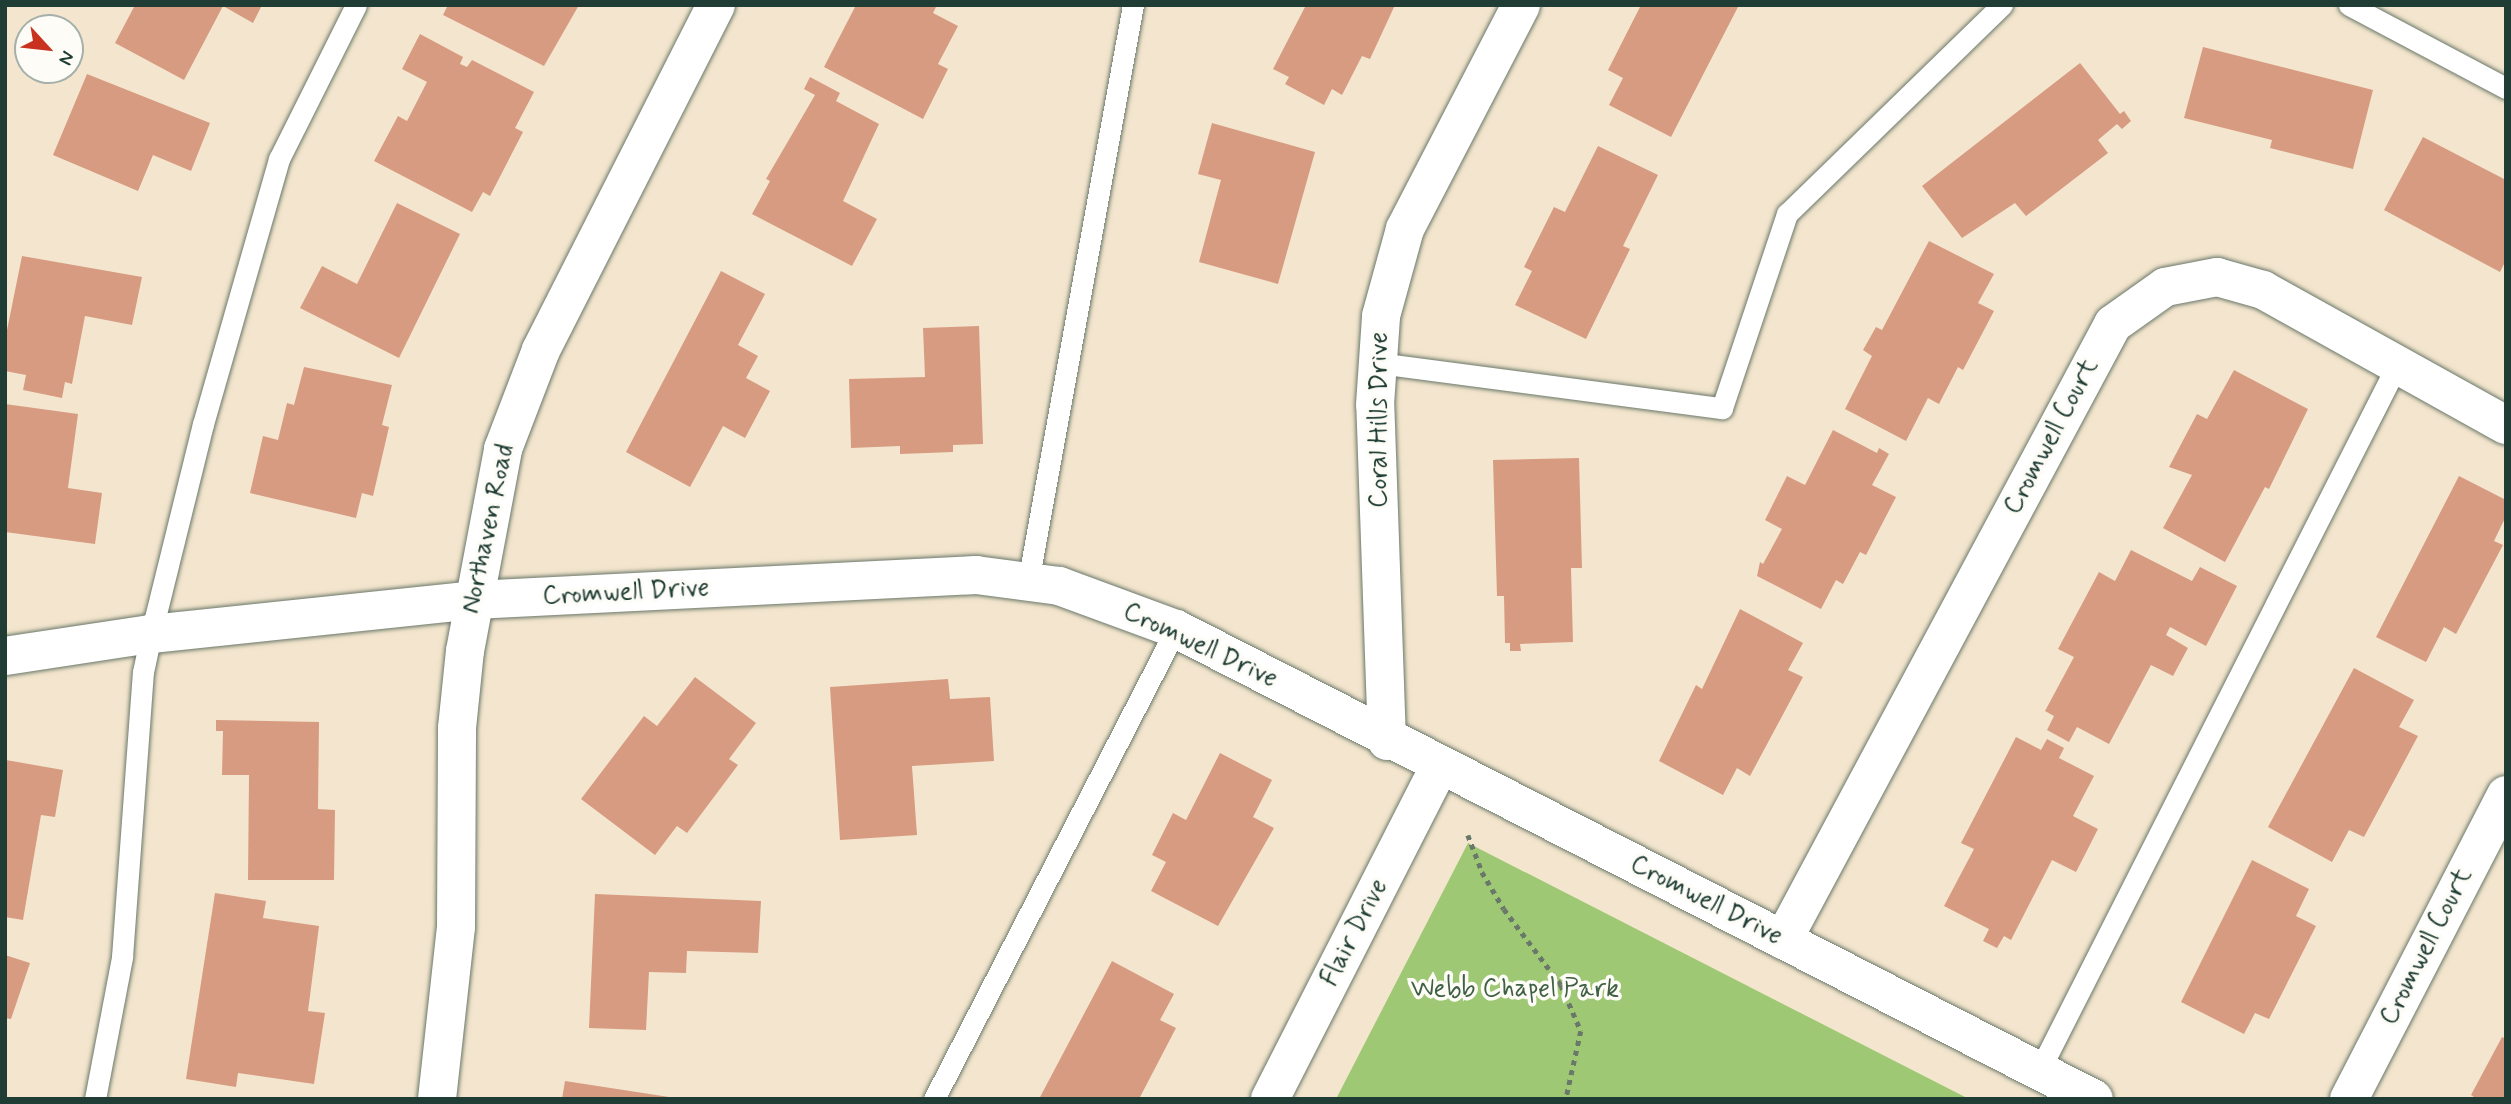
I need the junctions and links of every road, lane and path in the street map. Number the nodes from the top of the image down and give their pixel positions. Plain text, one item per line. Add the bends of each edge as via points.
1 (356, 5) edge
2 (716, 5) edge
3 (1133, 5) edge
4 (1521, 5) edge
5 (2002, 5) edge
6 (2349, 5) edge
7 (2506, 88) edge
8 (1378, 363) junction
9 (2397, 365) junction
10 (2506, 425) edge
11 (1028, 582) junction
12 (474, 600) junction
13 (1176, 629) junction
14 (151, 634) junction
15 (5, 656) edge
16 (1387, 741) junction
17 (1439, 767) junction
18 (2506, 795) edge
19 (1468, 835) dead end
20 (1783, 940) junction
21 (2039, 1071) junction
22 (95, 1099) edge
23 (437, 1099) edge
24 (934, 1099) edge
25 (1270, 1099) edge
26 (1566, 1099) edge
27 (2094, 1099) edge
28 (2349, 1099) edge

1 - 14 lane via 279,159 203,424
2 - 12 street, Northaven Road via 541,350 503,450
3 - 11 lane
4 - 8 street, Coral Hills Drive via 1405,229 1381,316
5 - 8 lane via 1787,214 1721,408
6 - 7 lane
8 - 16 street, Coral Hills Drive via 1375,405
9 - 10 street, Cromwell Court
9 - 20 street, Cromwell Court via 2263,290 2217,277 2165,286 2113,324
9 - 21 lane
11 - 12 street, Cromwell Drive via 976,575
11 - 13 street, Cromwell Drive via 1059,586
12 - 14 street, Cromwell Drive
12 - 23 street, Northaven Road via 457,727 456,927
13 - 16 street, Cromwell Drive
13 - 24 lane
14 - 15 street, Cromwell Drive
14 - 22 lane via 143,672 122,957
16 - 17 street, Cromwell Drive
17 - 20 street, Cromwell Drive
17 - 25 street, Flair Drive
18 - 28 street, Cromwell Court
19 - 26 path via 1482,872 1561,985 1581,1031
20 - 21 street, Cromwell Drive
21 - 27 street, Cromwell Drive

